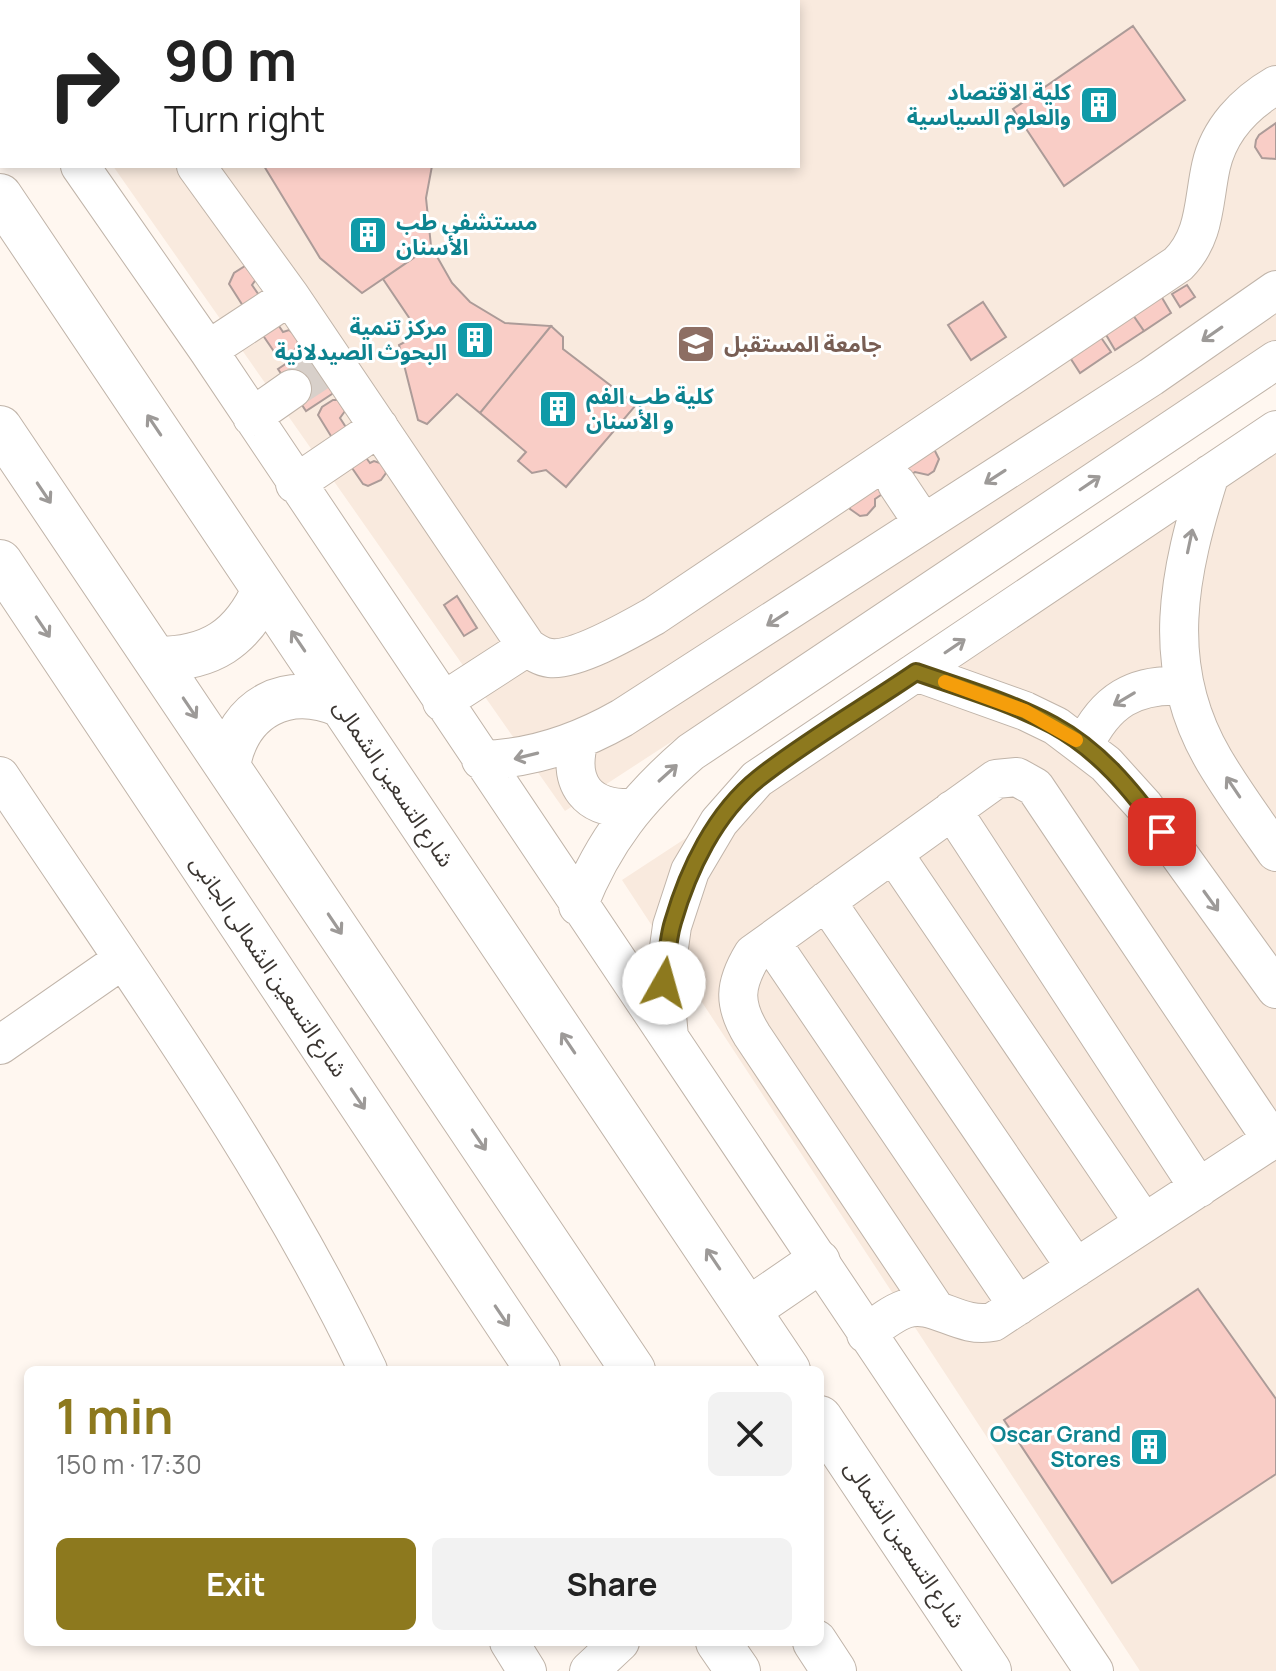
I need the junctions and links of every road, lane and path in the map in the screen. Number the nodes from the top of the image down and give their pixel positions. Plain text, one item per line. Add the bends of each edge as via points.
1 (1276, 85) edge
2 (81, 168) edge
3 (197, 168) edge
4 (0, 196) edge
5 (1276, 290) edge
6 (290, 296) junction
7 (208, 350) junction
8 (1276, 360) edge
9 (315, 374) junction
10 (252, 417) junction
11 (379, 427) junction
12 (0, 428) edge
13 (1276, 430) edge
14 (890, 472) junction
15 (1210, 474) junction
16 (295, 484) junction
17 (923, 523) junction
18 (0, 562) edge
19 (264, 590) junction
20 (527, 647) junction
21 (157, 659) junction
22 (916, 672) junction
23 (1184, 686) junction
24 (442, 702) junction
25 (341, 705) junction
26 (579, 740) junction
27 (1084, 746) junction
28 (481, 760) junction
29 (228, 765) junction
30 (0, 776) edge
31 (633, 808) junction
32 (952, 810) junction
33 (1276, 852) edge
34 (893, 853) junction
35 (826, 901) junction
36 (578, 906) junction
37 (771, 942) junction
38 (122, 960) junction
39 (1276, 989) edge
40 (669, 1040) junction
41 (0, 1045) edge
42 (1274, 1138) edge
43 (1199, 1188) junction
44 (1144, 1223) junction
45 (818, 1262) junction
46 (1076, 1268) junction
47 (1018, 1306) junction
48 (748, 1310) junction
49 (936, 1310) junction
50 (866, 1334) junction
51 (366, 1366) edge
52 (535, 1366) edge
53 (630, 1366) edge
54 (785, 1366) edge
55 (824, 1424) edge
56 (511, 1646) edge
57 (616, 1646) edge
58 (721, 1646) edge
59 (818, 1646) edge
60 (527, 1671) edge
61 (589, 1671) edge
62 (738, 1671) edge
63 (834, 1671) edge
64 (989, 1671) edge
65 (1094, 1671) edge

1 - 14 street via 1247,105 1218,145 1199,235 1178,264
2 - 7 street
3 - 6 street
19 -> 4 main road, شارع التسعين الشمالى
5 -> 17 street
6 - 7 street
6 - 9 street
7 - 10 street
31 -> 8 street via 691,752
9 - 10 street
9 - 11 street
10 - 16 street
11 - 16 street
11 - 20 street
12 -> 21 main road
13 - 15 street
14 - 17 street
14 - 20 street via 628,631 561,657 549,658
22 -> 15 street
23 -> 15 street via 1177,635 1180,586
16 - 24 street
17 -> 26 street via 622,718
18 -> 52 main road, شارع التسعين الشمالى الجانبى
19 - 21 main road via 231,638 196,656
25 -> 19 main road, شارع التسعين الشمالى
20 - 24 street
21 -> 29 main road
22 - 27 street via 1025,711
22 - 40 street via 757,779 719,822 690,871 672,926 664,983
23 -> 27 street via 1163,684 1123,697 1106,710
33 -> 23 street via 1213,759
24 - 28 street
25 - 29 main road via 309,696 269,705 238,733
48 -> 25 main road, شارع التسعين الشمالى
26 -> 28 street via 511,759
26 - 31 street via 574,761 578,782 591,799 611,809
27 -> 39 street via 1135,795
28 - 36 street
29 -> 53 main road
30 - 38 street
31 - 36 street via 601,855
32 - 34 street
32 - 42 street via 996,779 1017,777 1035,787
32 - 43 street
34 - 35 street
34 - 44 street
35 - 37 street
35 - 46 street
36 - 40 street
37 - 47 street
37 - 49 street via 753,954 742,973 740,1016
38 - 41 street
38 - 51 street via 291,1225
40 - 45 street
42 - 43 street
43 - 44 street
44 - 46 street
45 - 48 main road
45 - 50 street
46 - 47 street
47 - 49 street via 981,1324
48 - 54 main road, شارع التسعين الشمالى
49 - 50 street via 904,1309
50 - 65 street
55 - 64 main road, شارع التسعين الشمالى
56 - 60 street
57 - 61 street
58 - 62 main road
59 - 63 main road

